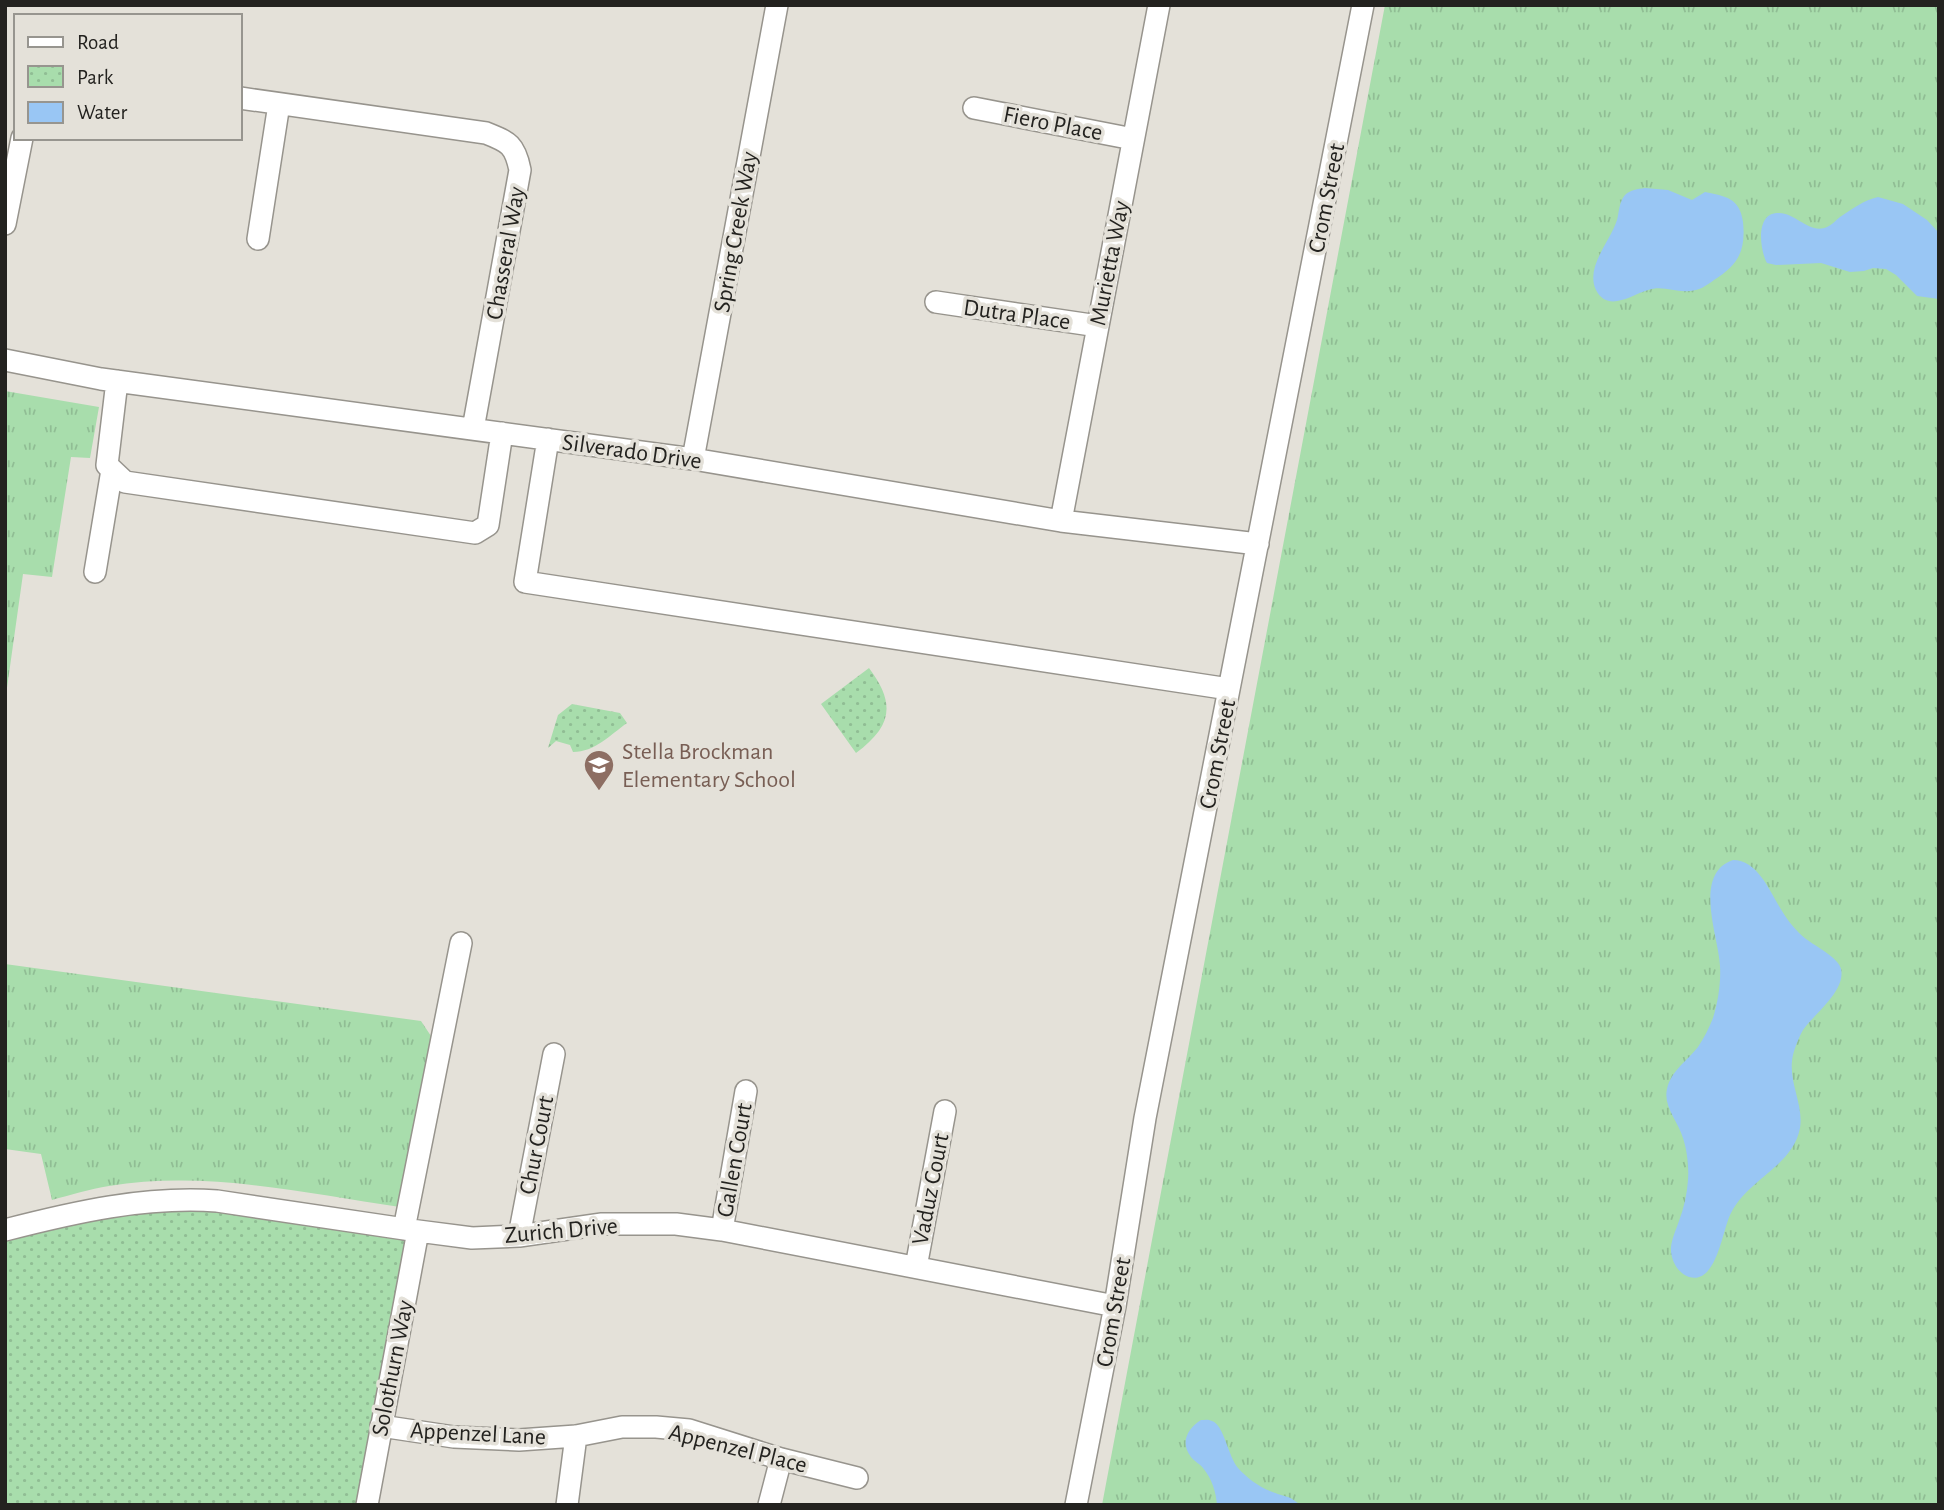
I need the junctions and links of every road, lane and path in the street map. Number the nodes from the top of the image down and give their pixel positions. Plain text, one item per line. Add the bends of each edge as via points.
1 (777, 5) edge
2 (1159, 5) edge
3 (1363, 5) edge
4 (242, 98) edge
5 (279, 104) junction
6 (974, 108) dead end
7 (1133, 139) junction
8 (22, 140) edge
9 (5, 224) edge
10 (258, 239) dead end
11 (936, 302) dead end
12 (1098, 326) junction
13 (5, 360) edge
14 (117, 381) junction
15 (473, 429) junction
16 (502, 433) junction
17 (548, 439) junction
18 (693, 459) junction
19 (112, 470) junction
20 (1060, 521) junction
21 (1258, 544) junction
22 (94, 572) dead end
23 (1229, 689) junction
24 (461, 943) dead end
25 (554, 1054) dead end
26 (746, 1091) dead end
27 (945, 1111) dead end
28 (5, 1230) edge
29 (411, 1230) junction
30 (722, 1230) junction
31 (519, 1236) junction
32 (916, 1267) junction
33 (1115, 1306) junction
34 (381, 1426) junction
35 (576, 1436) junction
36 (781, 1459) junction
37 (857, 1478) dead end
38 (367, 1505) edge
39 (567, 1505) edge
40 (769, 1505) edge
41 (1076, 1505) edge

1 - 18 street, Spring Creek Way
2 - 7 street, Murietta Way
3 - 21 street, Crom Street
4 - 5 street, Chasseral Way
5 - 10 street
5 - 15 street, Chasseral Way via 486,133 513,147 520,170
6 - 7 street, Fiero Place
7 - 12 street, Murietta Way
8 - 9 street
11 - 12 street, Dutra Place
12 - 20 street, Murietta Way
13 - 14 street, Silverado Drive
14 - 15 street, Silverado Drive
14 - 19 street via 107,465
15 - 16 street, Silverado Drive
16 - 17 street, Silverado Drive
16 - 19 street via 488,525 475,533 125,482
17 - 18 street, Silverado Drive
17 - 23 street via 525,582
18 - 20 street, Silverado Drive
19 - 22 street
20 - 21 street, Silverado Drive
21 - 23 street, Crom Street
23 - 33 street, Crom Street via 1145,1118
24 - 29 street, Solothurn Way
25 - 31 street, Chur Court
26 - 30 street, Gallen Court
27 - 32 street, Vaduz Court
28 - 29 street, Zurich Drive via 114,1205 192,1199
29 - 31 street, Zurich Drive via 472,1238
29 - 34 street, Solothurn Way
30 - 31 street, Zurich Drive via 676,1224 602,1224
30 - 32 street, Zurich Drive
32 - 33 street, Zurich Drive
33 - 41 street, Crom Street
34 - 35 street, Appenzel Lane via 454,1437 519,1440
34 - 38 street, Solothurn Way
35 - 36 street, Appenzel Place via 622,1427 689,1430
35 - 39 street
36 - 37 street, Appenzel Place
36 - 40 street

